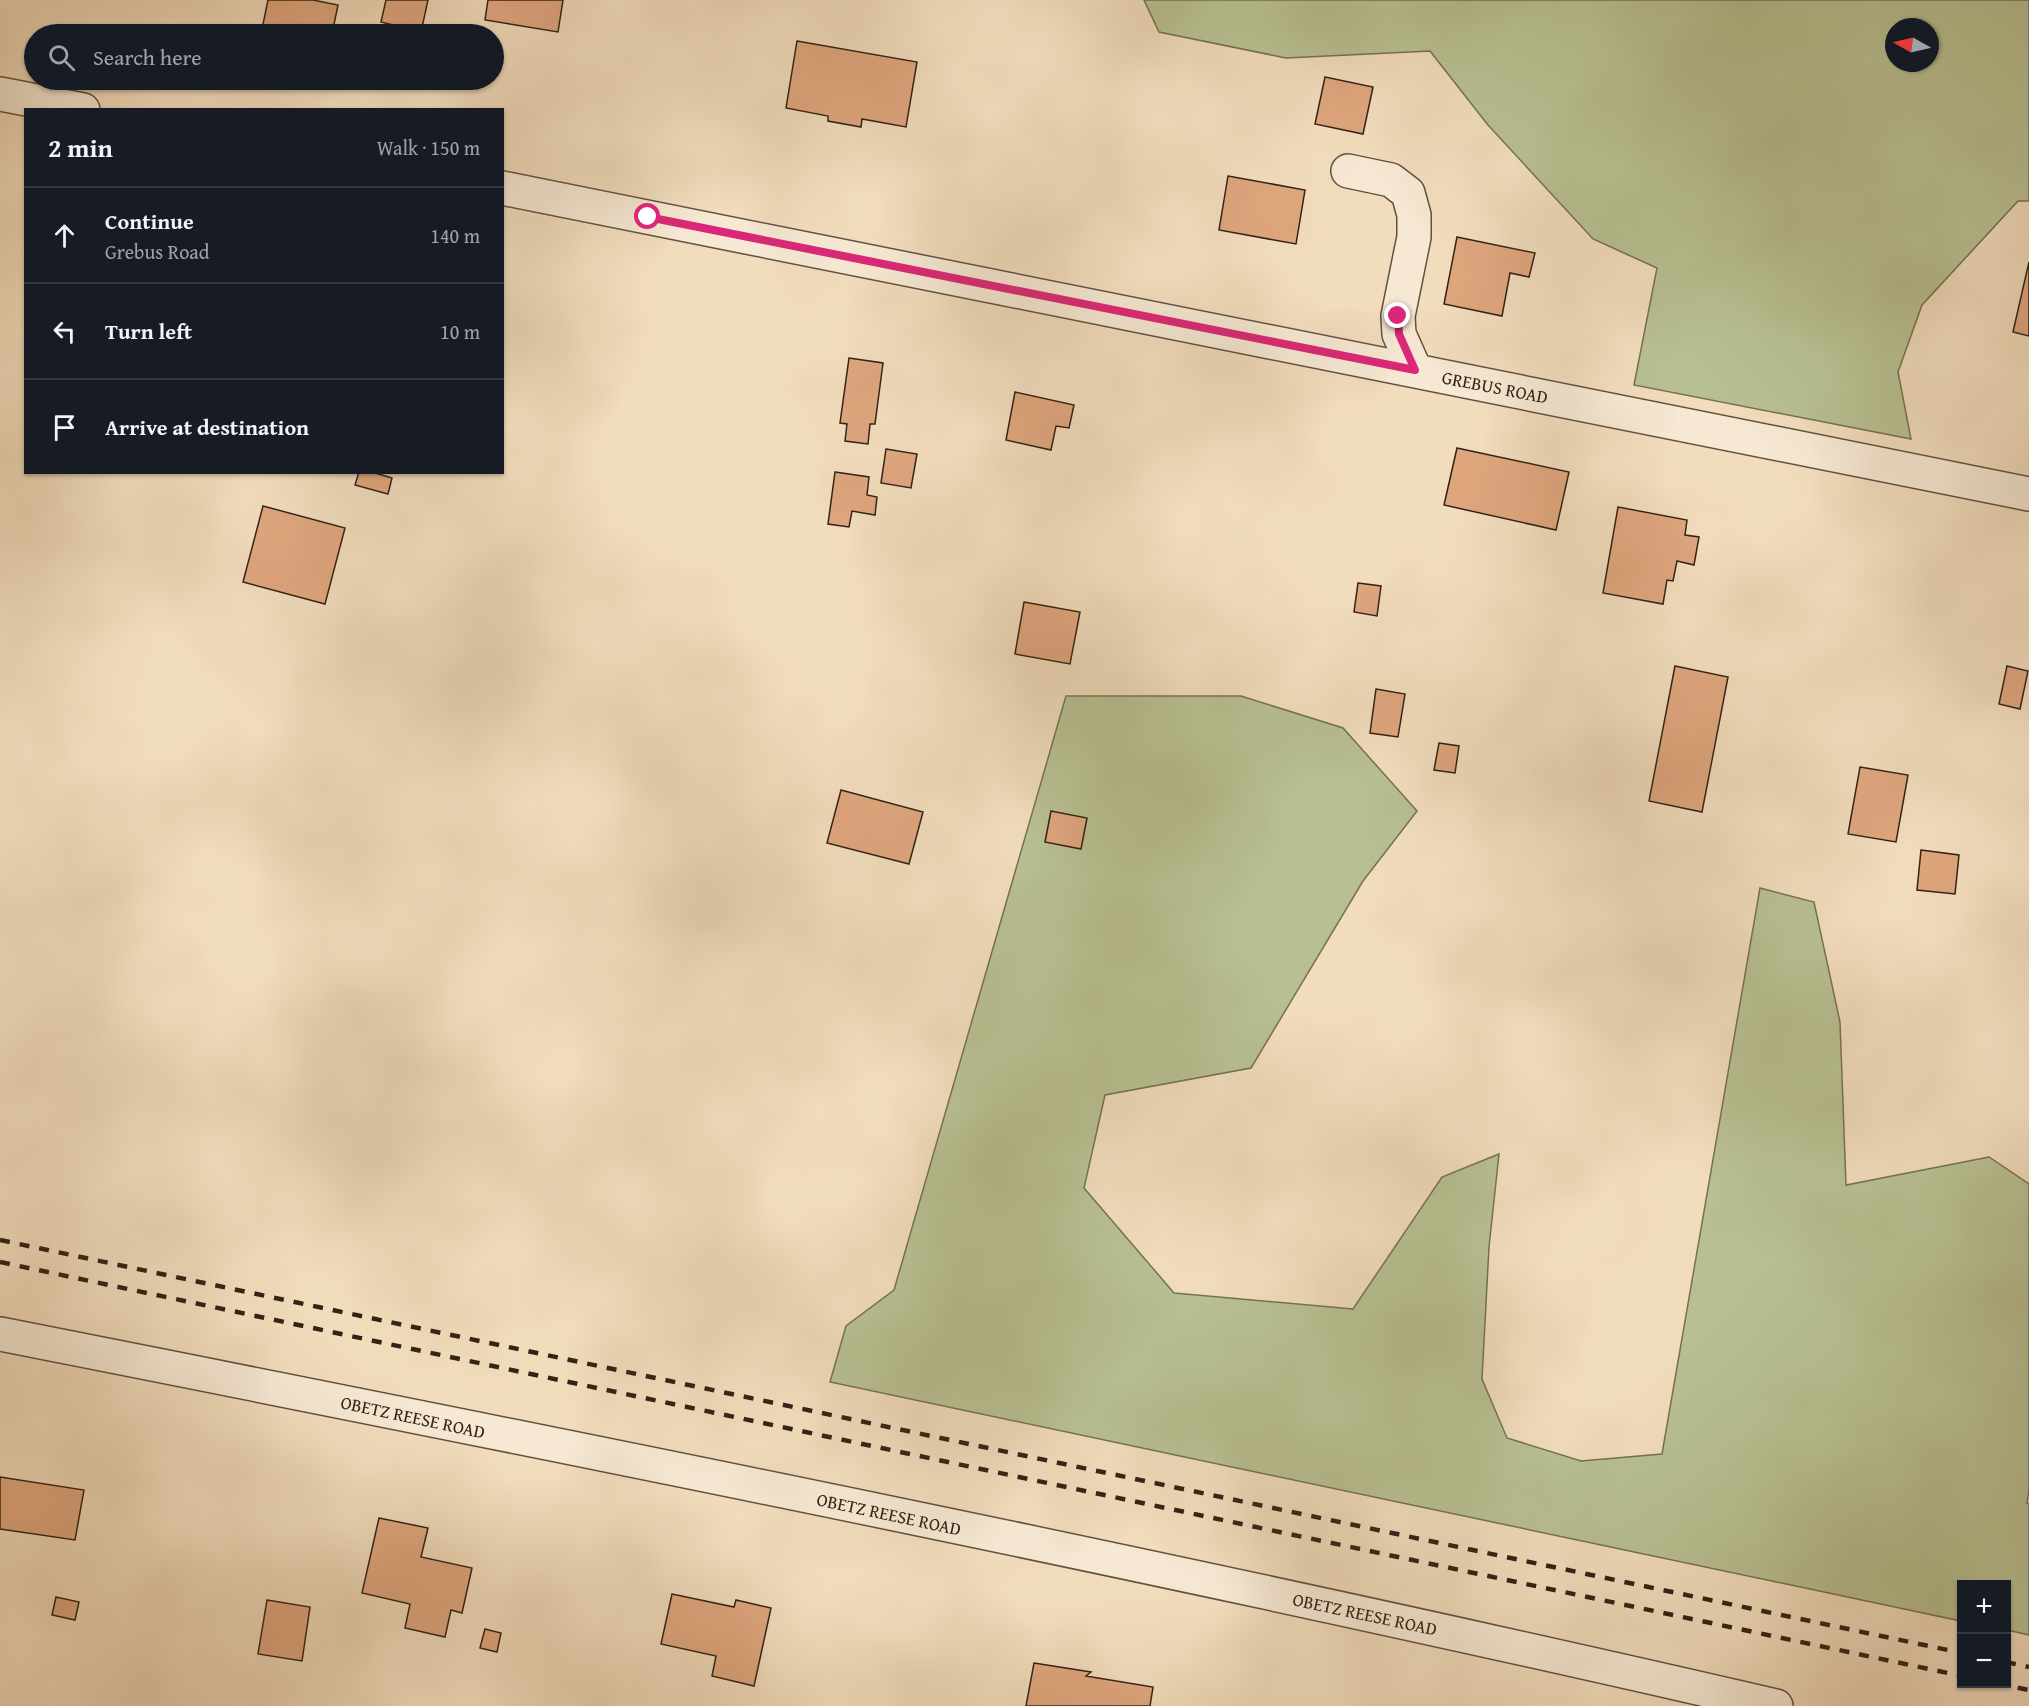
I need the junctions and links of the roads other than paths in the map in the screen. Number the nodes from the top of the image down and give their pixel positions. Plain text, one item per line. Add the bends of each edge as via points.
1 (0, 94) edge
2 (73, 108) edge
3 (1348, 171) dead end
4 (504, 188) edge
5 (1415, 370) junction
6 (2029, 494) edge
7 (0, 1334) edge
8 (1776, 1706) edge

1 - 2 street
3 - 5 street via 1391,180 1408,193 1414,237 1398,316 1399,334
4 - 5 street, GREBUS ROAD
5 - 6 street, GREBUS ROAD
7 - 8 street, OBETZ REESE ROAD via 878,1512 1493,1641

